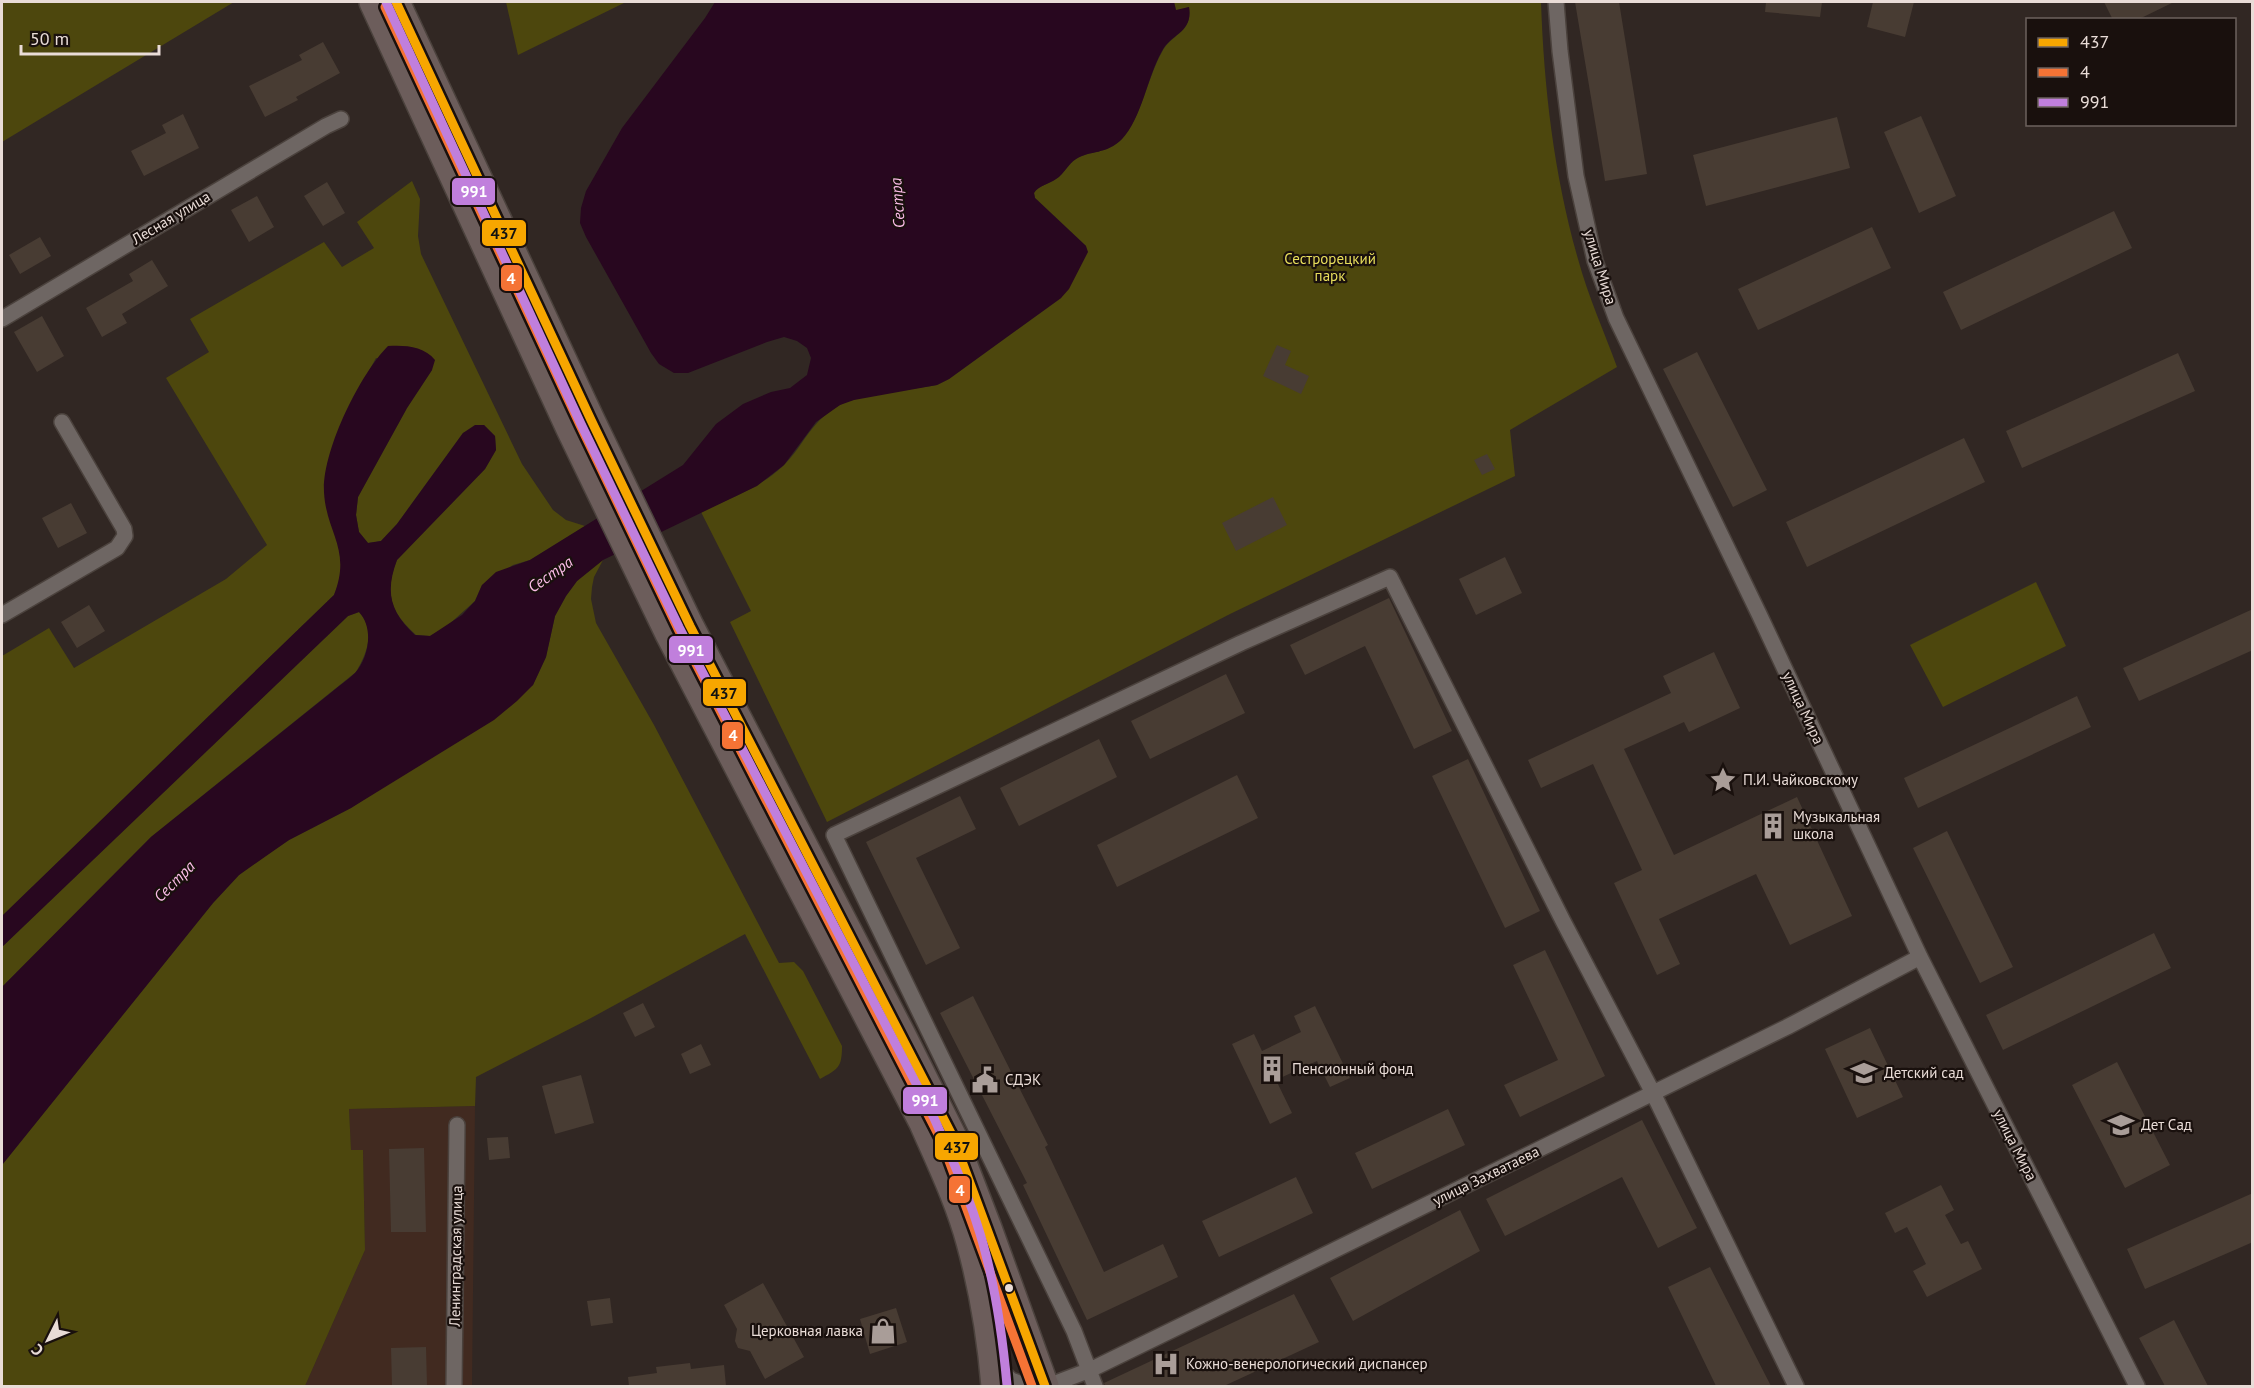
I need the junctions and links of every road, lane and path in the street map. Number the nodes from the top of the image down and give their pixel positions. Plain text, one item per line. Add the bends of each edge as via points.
1 (373, 2) edge
2 (396, 2) edge
3 (1556, 2) edge
4 (340, 119) dead end
5 (2, 319) edge
6 (62, 422) dead end
7 (580, 424) junction
8 (2, 615) edge
9 (1920, 957) junction
10 (1653, 1093) junction
11 (457, 1125) dead end
12 (979, 1234) junction
13 (1090, 1370) junction
14 (994, 1374) edge
15 (454, 1386) edge
16 (1027, 1386) edge
17 (1047, 1386) edge
18 (1095, 1386) edge
19 (1796, 1386) edge
20 (2136, 1386) edge

1 - 7 highway
2 - 7 highway
3 - 9 street, улица Мира via 1576,176 1595,261 1616,318
4 - 5 street, Лесная улица
6 - 8 street via 125,536 117,548
7 - 12 highway via 679,629 902,1035 953,1137
9 - 10 street, улица Захватаева
9 - 20 street, улица Мира
10 - 13 street, улица Захватаева
10 - 13 street via 1390,578 1241,643 834,835
10 - 19 street
11 - 15 street, Ленинградская улица
12 - 14 highway
12 - 17 highway
13 - 17 street, улица Захватаева
13 - 18 street
14 - 16 street

